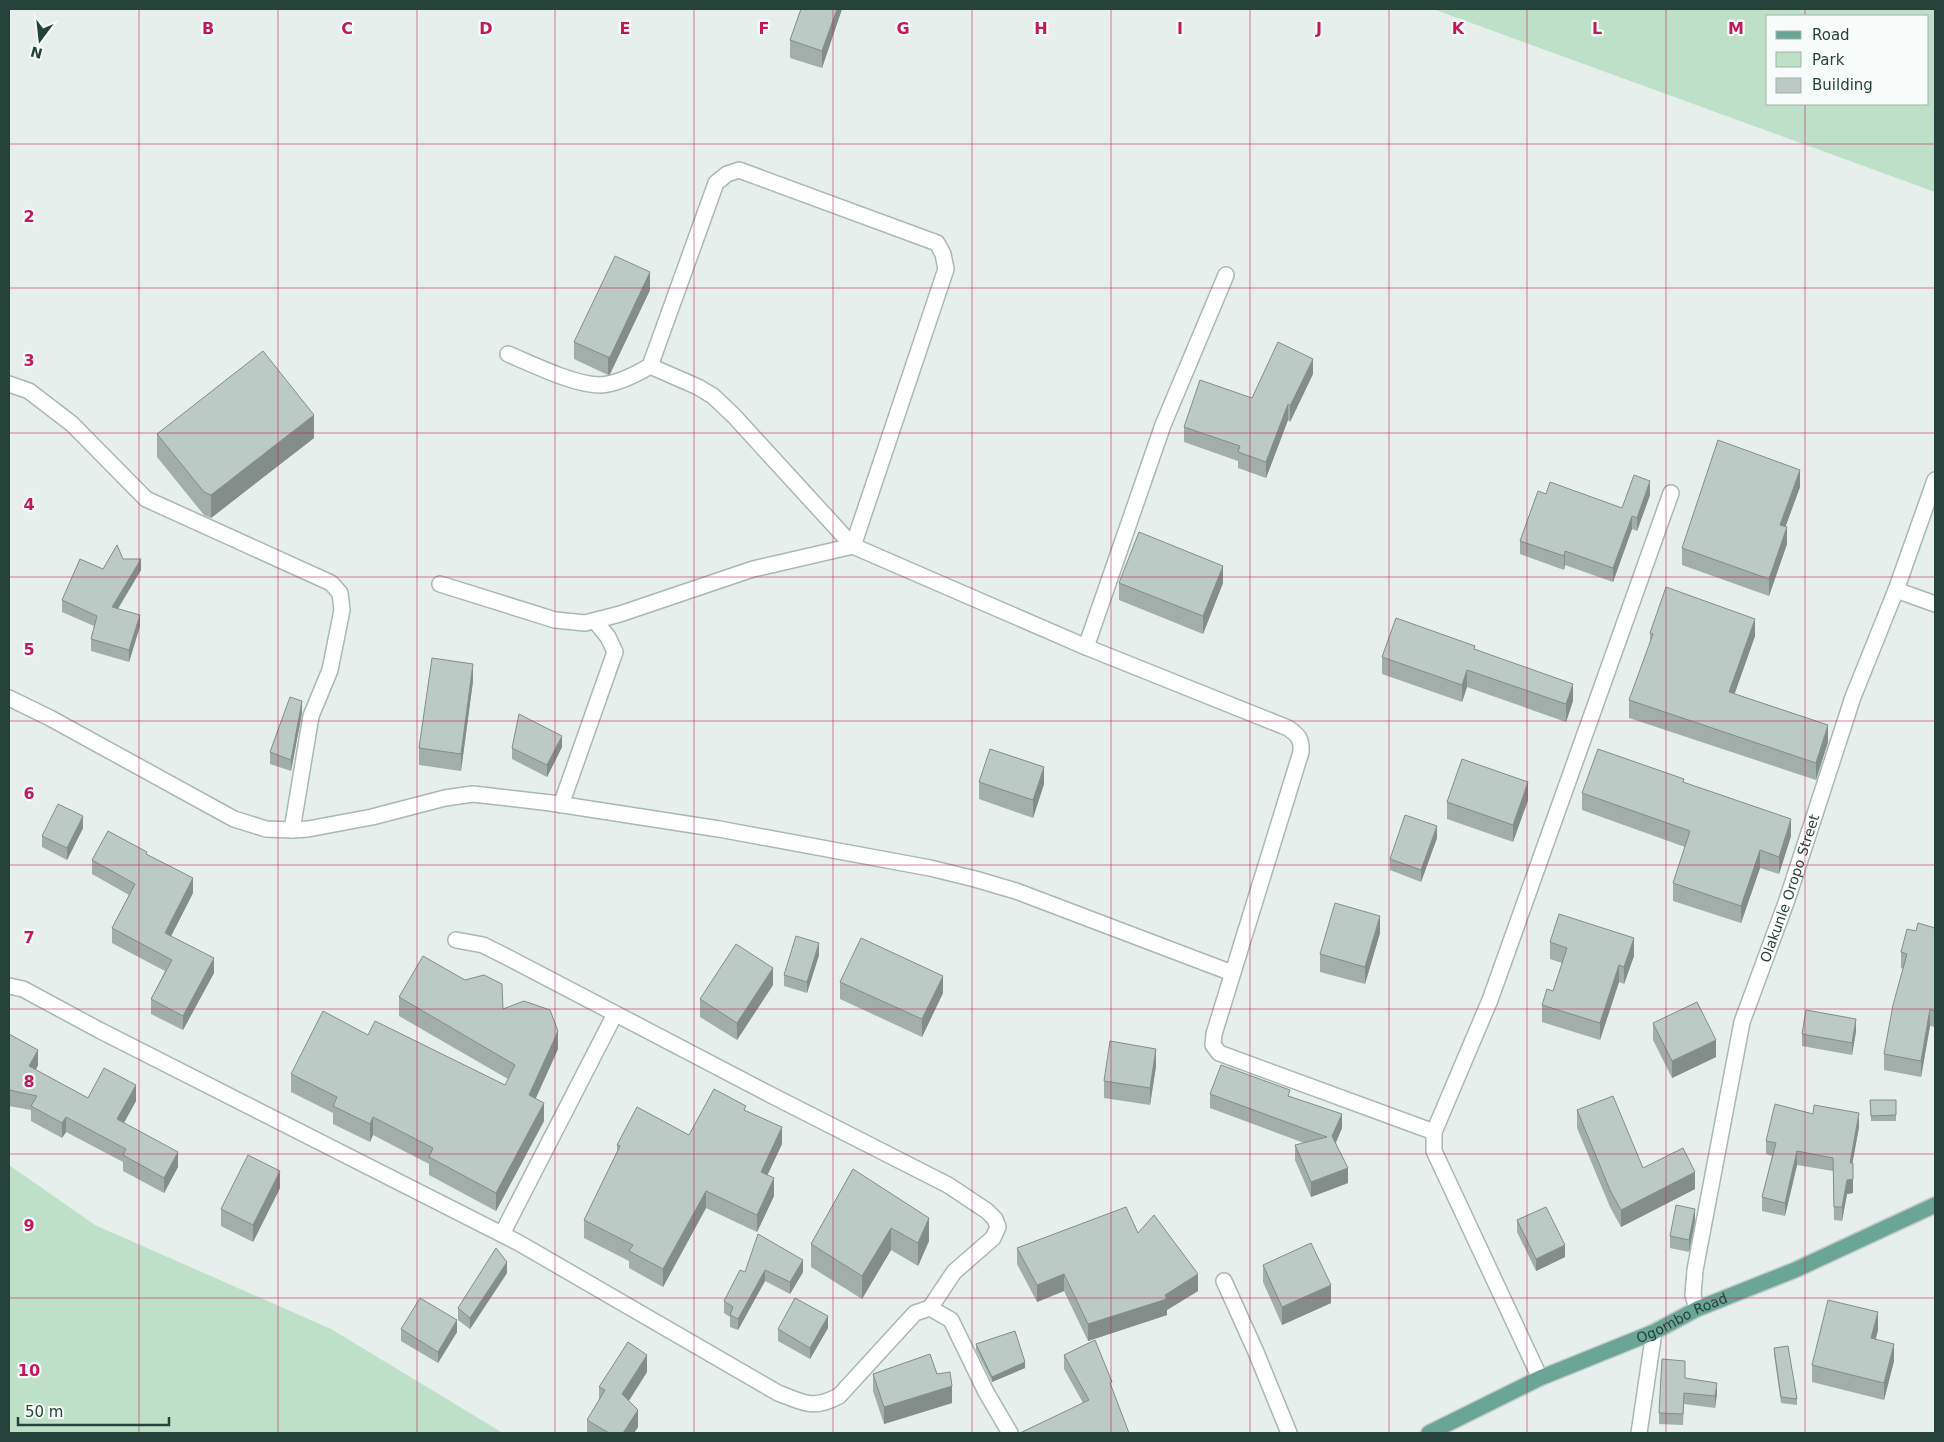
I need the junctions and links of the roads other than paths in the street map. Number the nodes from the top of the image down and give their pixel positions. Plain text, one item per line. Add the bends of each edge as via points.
1 (1226, 275) dead end
2 (508, 354) dead end
3 (650, 366) junction
4 (9, 384) edge
5 (1935, 480) edge
6 (1671, 493) dead end
7 (853, 546) junction
8 (440, 584) dead end
9 (1896, 590) junction
10 (1935, 604) edge
11 (595, 621) junction
12 (1086, 648) junction
13 (9, 698) edge
14 (561, 805) junction
15 (292, 830) junction
16 (456, 940) dead end
17 (1232, 973) junction
18 (9, 986) edge
19 (615, 1014) junction
20 (1434, 1132) junction
21 (1935, 1205) edge
22 (502, 1234) junction
23 (1224, 1281) dead end
24 (930, 1308) junction
25 (1697, 1309) junction
26 (1654, 1332) junction
27 (1540, 1378) junction
28 (1010, 1433) edge
29 (1290, 1433) edge
30 (1429, 1433) edge
31 (1639, 1433) edge

1 - 12 street via 1163,425
2 - 3 street via 577,381 599,385 616,382
3 - 7 street via 713,396
3 - 7 street via 716,183 727,174 739,170 937,243 946,269
4 - 15 street via 29,390 72,424 146,499 331,583 340,593 343,600 339,627 330,670 311,716
5 - 9 street, Olakunle Oropo Street
6 - 20 street via 1490,1000
7 - 11 street via 753,569
7 - 12 street
8 - 11 street via 555,620
9 - 10 street
9 - 25 street, Olakunle Oropo Street via 1853,697 1787,900 1742,1022 1696,1270 1693,1295
11 - 14 street via 615,652
12 - 17 street via 1288,728 1298,735 1302,743
13 - 15 street via 234,819 266,829
14 - 15 street via 473,794 372,817
14 - 17 street via 718,829 975,879 1016,891
16 - 19 street via 483,945
17 - 20 street via 1214,1034 1213,1045 1219,1053
18 - 22 street via 23,989
19 - 22 street
19 - 24 street via 948,1185 995,1218 998,1227 993,1238 954,1272
20 - 27 street via 1434,1151
21 - 25 main road, Ogombo Road via 1795,1270
22 - 24 street via 778,1393 812,1405 824,1404 839,1396 915,1313
23 - 29 street
24 - 28 street via 950,1320
25 - 26 main road, Ogombo Road
26 - 27 main road, Ogombo Road
26 - 31 street
27 - 30 main road, Ogombo Road

